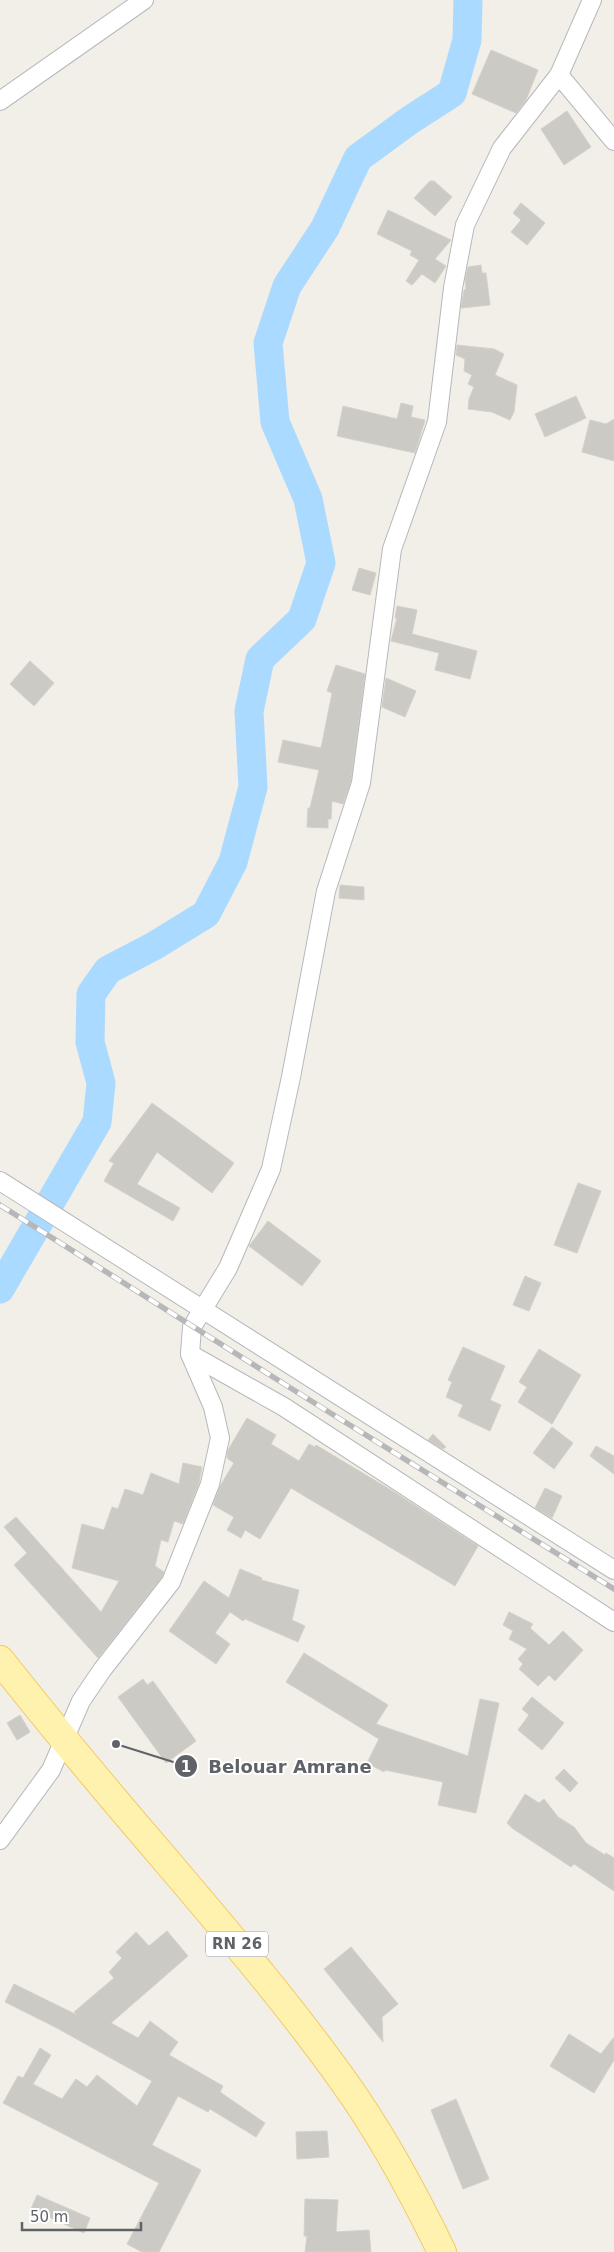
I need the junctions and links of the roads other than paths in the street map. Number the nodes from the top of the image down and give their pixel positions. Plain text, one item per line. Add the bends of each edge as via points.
1 (144, 0) edge
2 (592, 0) edge
3 (559, 75) junction
4 (0, 101) edge
5 (614, 141) edge
6 (0, 1181) edge
7 (203, 1311) junction
8 (190, 1354) junction
9 (614, 1570) edge
10 (614, 1622) edge
11 (0, 1660) edge
12 (64, 1741) junction
13 (0, 1840) edge
14 (442, 2252) edge

1 - 4 street
2 - 3 street
3 - 5 street
3 - 7 street via 502,148 464,226 437,422 392,549 361,783 326,891 271,1169 228,1268
6 - 7 street
7 - 8 street via 192,1327
7 - 9 street
8 - 10 street via 284,1407
8 - 12 street via 213,1407 220,1438 210,1484 171,1582 80,1701
11 - 12 main road, RN 26
12 - 13 street via 51,1770
12 - 14 main road, RN 26 via 239,1946 342,2078 381,2138

